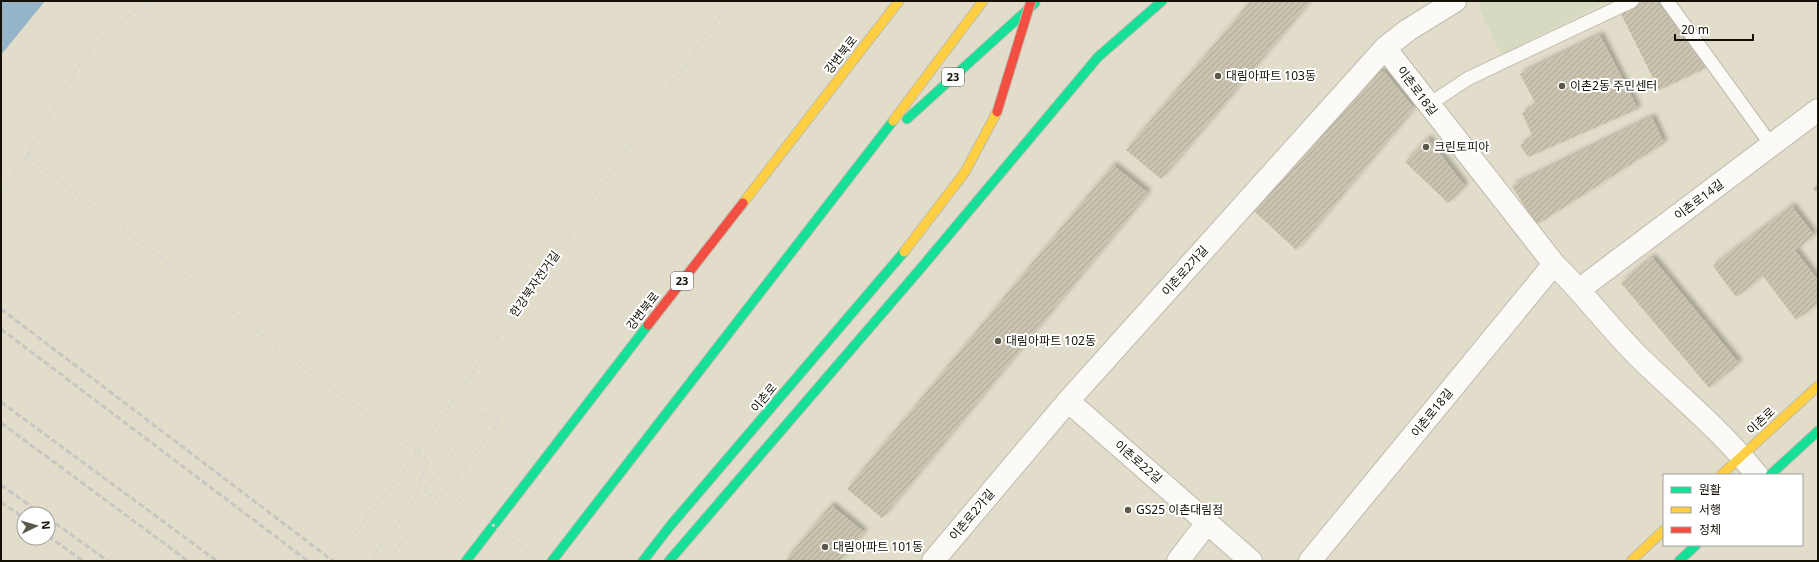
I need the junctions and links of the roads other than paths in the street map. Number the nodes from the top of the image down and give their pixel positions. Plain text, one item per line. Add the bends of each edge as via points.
1 (899, 1) edge
2 (983, 1) edge
3 (1030, 1) edge
4 (1037, 1) edge
5 (1162, 1) edge
6 (1455, 1) edge
7 (1632, 1) edge
8 (1667, 1) edge
9 (1384, 48) junction
10 (1428, 105) junction
11 (1818, 110) edge
12 (1772, 146) junction
13 (869, 154) junction
14 (1554, 264) junction
15 (1580, 289) junction
16 (1818, 386) edge
17 (1068, 401) junction
18 (1818, 431) edge
19 (1742, 456) junction
20 (1722, 474) edge
21 (1756, 474) edge
22 (1771, 474) edge
23 (1207, 523) junction
24 (1663, 531) edge
25 (1695, 546) edge
26 (466, 561) edge
27 (552, 561) edge
28 (643, 561) edge
29 (669, 561) edge
30 (933, 561) edge
31 (1178, 561) edge
32 (1251, 561) edge
33 (1310, 561) edge
34 (1631, 561) edge
35 (1679, 561) edge

1 - 26 main road, 강변북로 / 23
2 - 13 main road, 23
3 - 28 main road, 이촌로, bridge via 997,112 965,172 904,252
4 - 13 main road, 23
5 - 29 main road via 1098,57
6 - 9 street, 이촌로2가길
7 - 10 lane via 1469,78
8 - 12 lane
9 - 10 street, 이촌로18길
9 - 17 street, 이촌로2가길
10 - 14 street, 이촌로18길
11 - 12 street, 이촌로14길
12 - 15 street, 이촌로14길
13 - 27 main road, 23
14 - 15 street, 이촌로18길
14 - 33 street, 이촌로18길
15 - 19 street, 이촌로18길 via 1639,357
16 - 19 main road, 이촌로
17 - 23 street, 이촌로22길
17 - 30 street, 이촌로2가길
18 - 22 main road
19 - 20 main road, 이촌로
19 - 21 street, 이촌로18길
23 - 31 street
23 - 32 street, 이촌로22길
24 - 34 main road
25 - 35 main road

